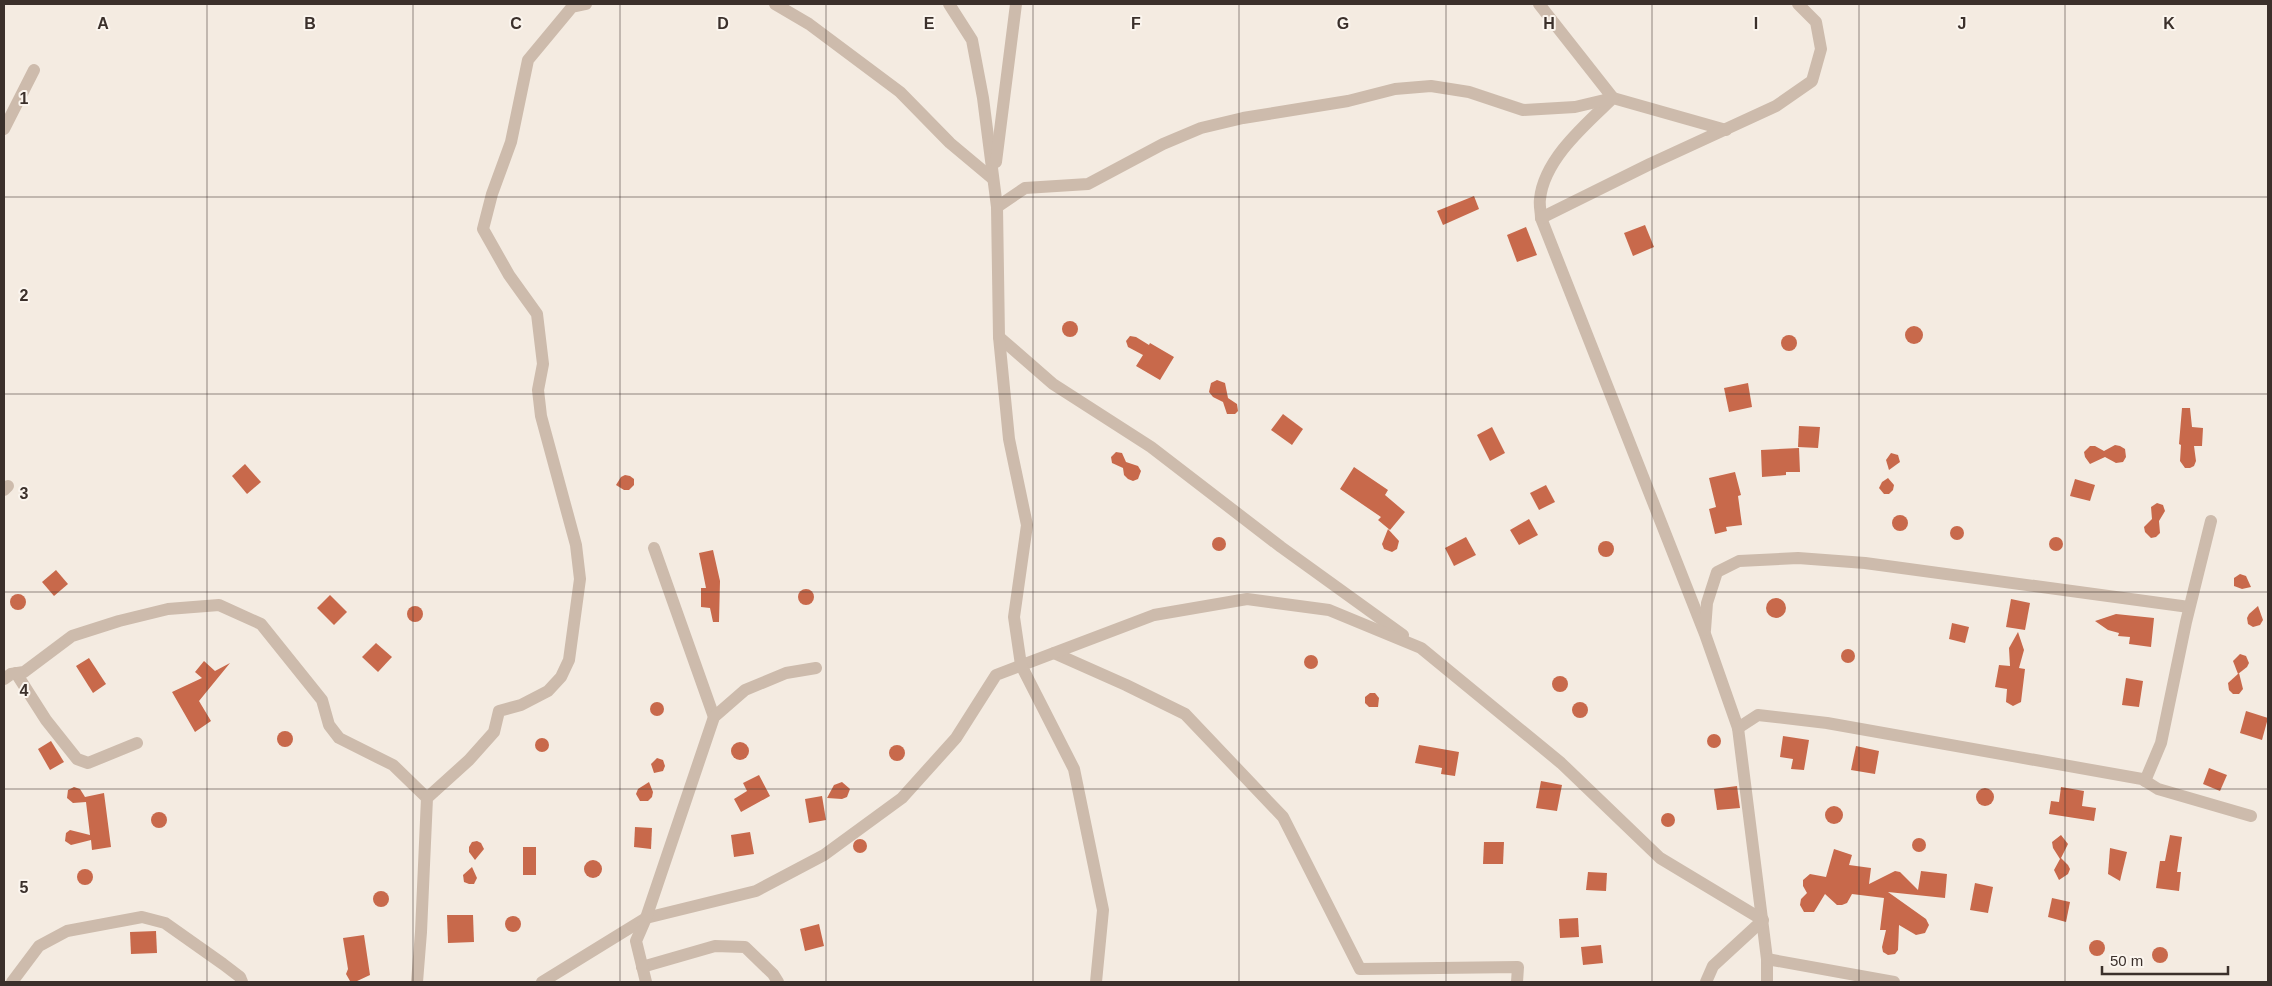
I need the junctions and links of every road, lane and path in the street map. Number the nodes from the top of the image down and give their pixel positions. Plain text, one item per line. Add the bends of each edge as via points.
1 (586, 4) edge
2 (775, 4) edge
3 (949, 4) edge
4 (1016, 4) edge
5 (1539, 4) edge
6 (1798, 4) edge
7 (34, 70) dead end
8 (1613, 98) junction
9 (4, 129) edge
10 (1726, 130) junction
11 (993, 180) junction
12 (997, 207) junction
13 (1541, 218) junction
14 (1000, 337) junction
15 (2211, 521) dead end
16 (654, 548) dead end
17 (2189, 607) junction
18 (1705, 634) junction
19 (1421, 648) junction
20 (1054, 653) junction
21 (1021, 665) junction
22 (816, 668) dead end
23 (9, 672) edge
24 (714, 718) junction
25 (1738, 728) junction
26 (137, 743) dead end
27 (2145, 781) junction
28 (426, 798) junction
29 (2251, 816) dead end
30 (646, 918) junction
31 (1763, 920) junction
32 (1767, 960) junction
33 (642, 967) junction
34 (12, 982) edge
35 (242, 982) edge
36 (417, 982) edge
37 (542, 982) edge
38 (646, 982) edge
39 (778, 982) edge
40 (1096, 982) edge
41 (1517, 982) edge
42 (1706, 982) edge
43 (1767, 982) edge
44 (1894, 982) edge

1 - 28 street via 572,7 528,60 511,142 483,229 509,275 537,314 543,364 538,390 542,416 576,546 580,579 569,660 561,677 548,691 521,705 499,711 494,732 469,760
2 - 11 street via 809,24 900,92 950,143
3 - 11 street via 972,40
4 - 11 street
5 - 8 street
6 - 10 street via 1816,22 1818,31 1821,49 1812,81 1776,106
7 - 9 street
8 - 10 street
8 - 12 street via 1575,107 1523,110 1469,92 1431,86 1395,89 1348,101 1201,128 1163,144 1088,184 1025,188
8 - 13 street via 1580,129 1548,169 1540,199
10 - 13 street
11 - 12 street
12 - 14 street
13 - 18 street
14 - 19 street via 1053,384 1151,447 1281,547
14 - 21 street via 1009,439 1027,525 1014,618
15 - 17 street
16 - 24 street
17 - 18 street via 1865,563 1798,558 1739,561 1716,572 1707,603
17 - 27 street via 2161,743
18 - 25 street
19 - 20 street via 1329,610 1248,599 1154,615
19 - 31 street via 1561,763 1660,858
20 - 21 street
20 - 41 street via 1185,714 1283,817 1360,969 1518,967
21 - 30 street via 996,674 956,738 902,798 824,855 756,891
21 - 40 street via 1074,769 1103,910
22 - 24 street via 786,673 745,690
23 - 26 street via 77,760 88,763
23 - 28 street via 24,672 72,636 119,621 168,609 219,605 261,624 322,700 329,725 339,738 393,766
24 - 30 street
25 - 27 street via 1758,715 1827,723
25 - 31 street
27 - 29 street via 2158,789
28 - 36 street via 422,932
30 - 33 street via 636,941
30 - 37 street
31 - 32 street
31 - 42 street via 1713,966
32 - 43 street
32 - 44 street
33 - 38 street
33 - 39 street via 715,946 745,947
34 - 35 street via 39,946 67,931 142,917 165,923 240,977

